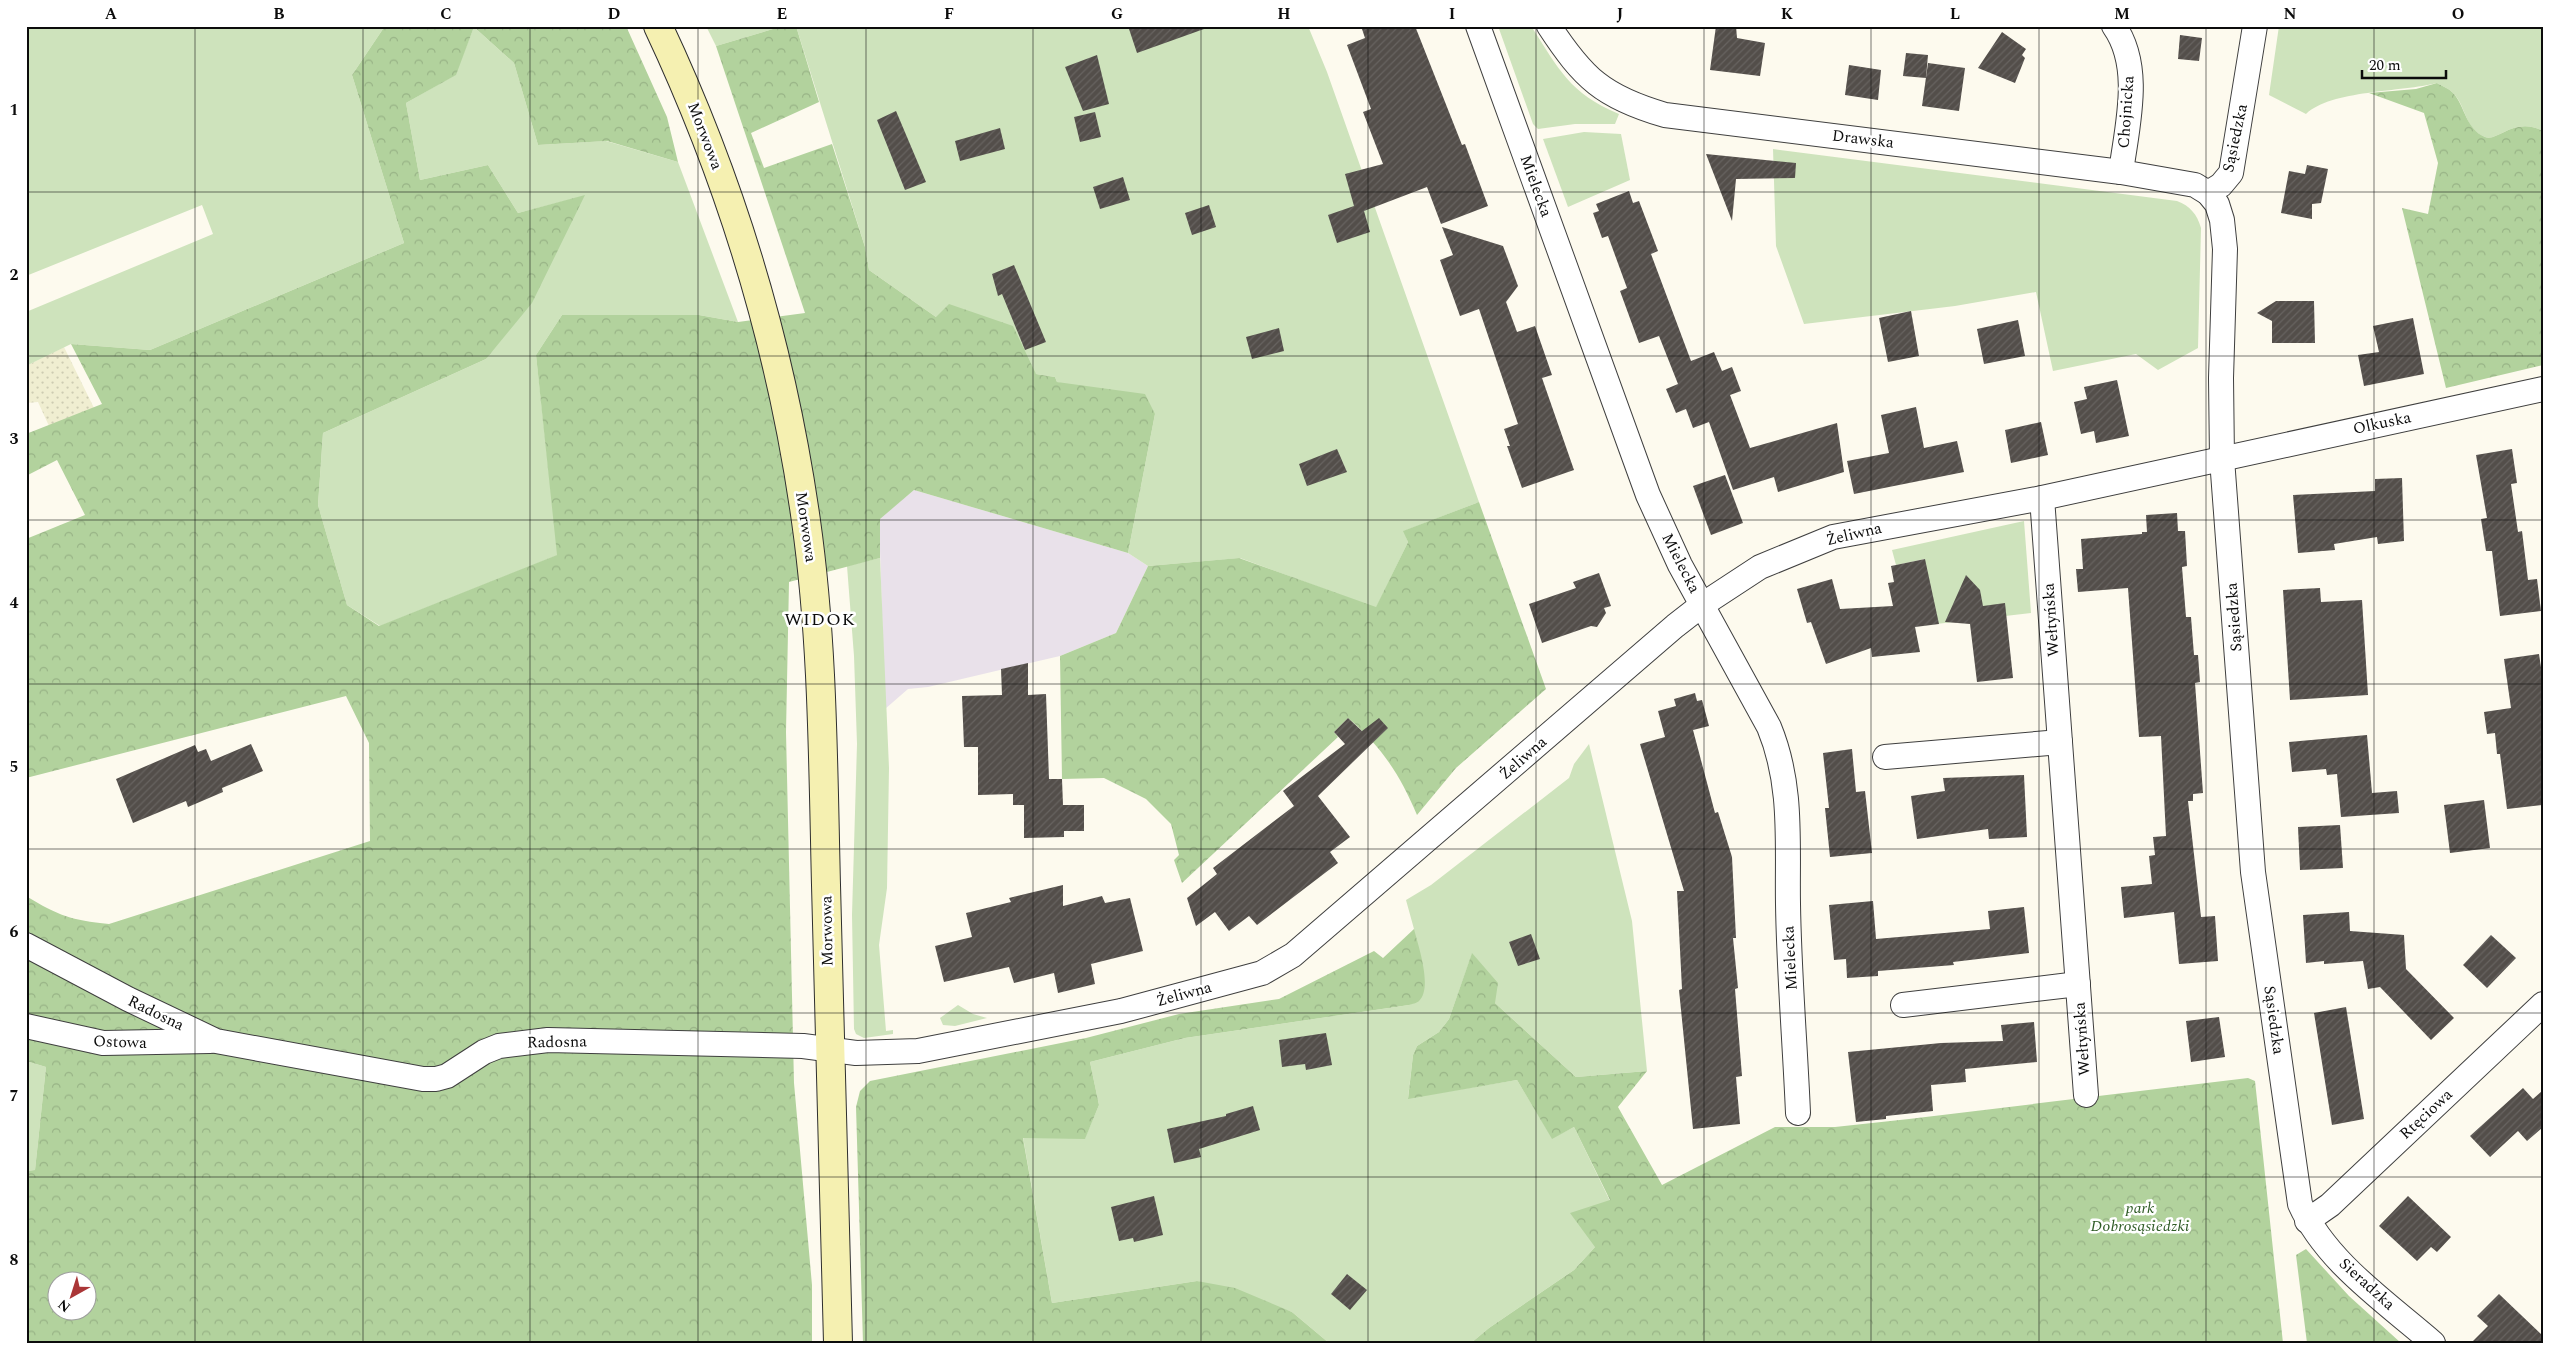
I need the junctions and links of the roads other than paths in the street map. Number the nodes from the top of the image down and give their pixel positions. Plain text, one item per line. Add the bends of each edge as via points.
1 (658, 26) edge
2 (1478, 26) edge
3 (1549, 26) edge
4 (2114, 26) edge
5 (2255, 26) edge
6 (2121, 172) junction
7 (2208, 193) junction
8 (2543, 389) edge
9 (2222, 459) junction
10 (2042, 498) junction
11 (1702, 605) junction
12 (2060, 742) junction
13 (1885, 757) dead end
14 (26, 945) edge
15 (2078, 984) junction
16 (2543, 1004) edge
17 (1904, 1005) dead end
18 (26, 1026) edge
19 (216, 1041) junction
20 (830, 1050) junction
21 (2086, 1095) dead end
22 (1798, 1113) dead end
23 (2307, 1221) junction
24 (838, 1343) edge
25 (2433, 1343) edge

1 - 20 main road, Morwowa via 712,150 739,229 761,301 795,455 810,556 818,646
2 - 11 street, Mielecka via 1648,495
3 - 6 street, Drawska via 1578,68 1593,82 1623,101 1664,115
4 - 6 street, Chojnicka via 2128,54 2130,89
5 - 7 street, Sąsiedzka via 2231,173 2221,186
6 - 7 street, Drawska via 2188,182
7 - 9 street, Sąsiedzka via 2220,212 2224,249
8 - 9 street, Olkuska
9 - 10 street, Żeliwna
9 - 23 street, Sąsiedzka via 2253,872 2300,1204
10 - 11 street, Żeliwna via 1833,537 1760,567
10 - 12 street, Wełtyńska
11 - 20 street, Żeliwna via 1314,939 1279,965 1262,973 1121,1011 1025,1031 918,1051 856,1053
11 - 22 street, Mielecka via 1769,727 1782,766 1789,832 1788,904
12 - 13 street
12 - 15 street, Wełtyńska
14 - 19 street, Radosna
15 - 17 street, Wełtyńska
15 - 21 street, Wełtyńska
16 - 23 street, Rtęciowa via 2330,1206
18 - 19 street, Ostowa via 103,1043
19 - 20 street, Radosna via 423,1079 447,1076 499,1046 548,1040 803,1046
20 - 24 main road
23 - 25 street, Sieradzka via 2352,1273

